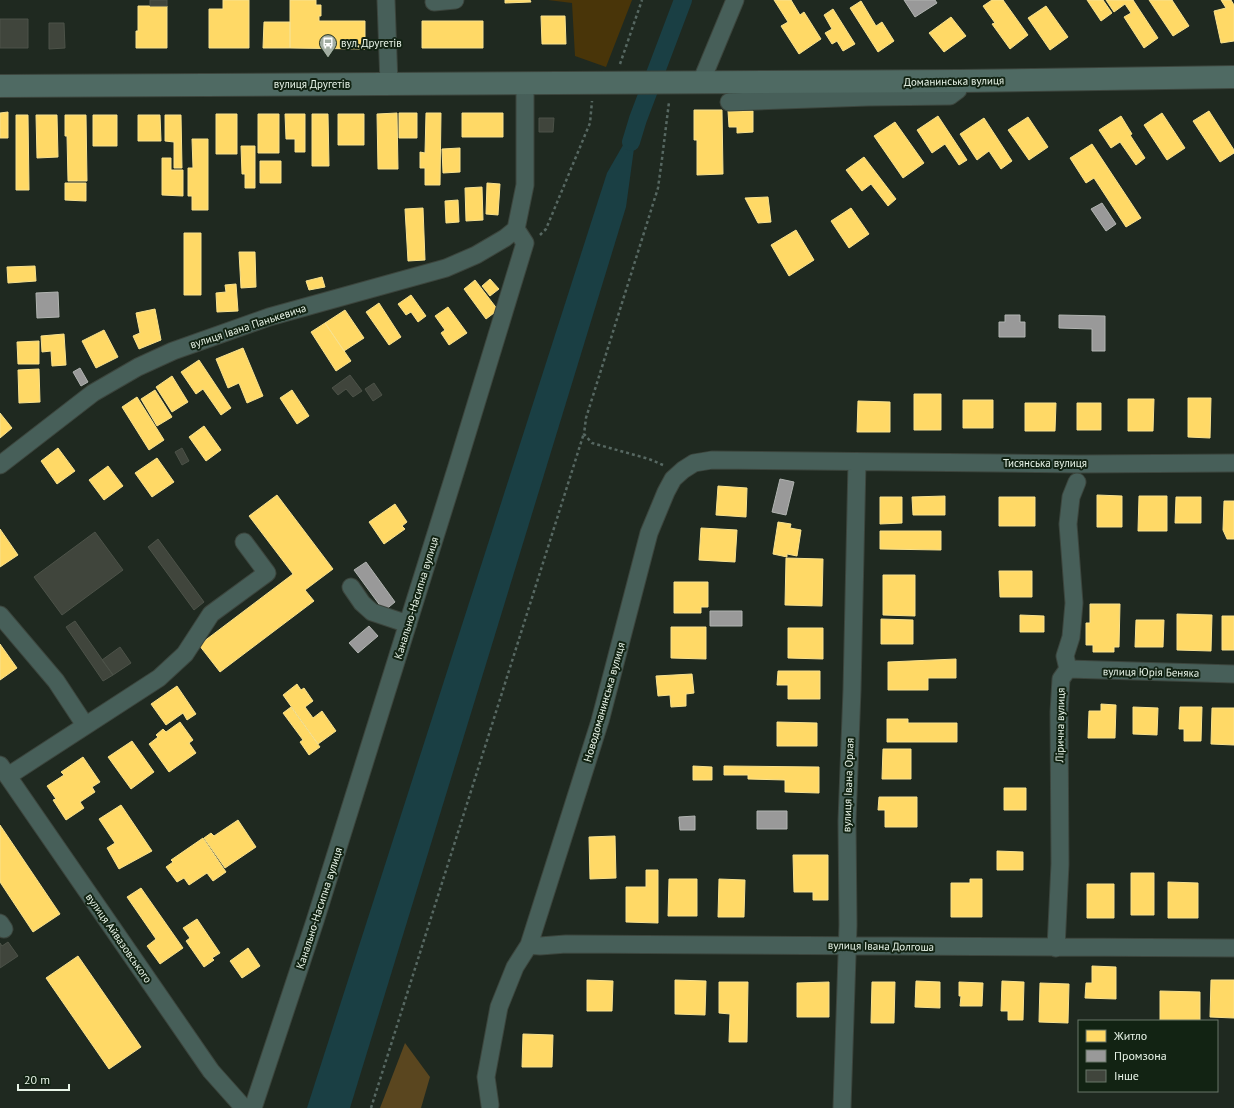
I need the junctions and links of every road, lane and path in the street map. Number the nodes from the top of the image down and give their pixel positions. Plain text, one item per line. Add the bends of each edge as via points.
1 (386, 0) edge
2 (455, 0) edge
3 (642, 0) edge
4 (735, 0) edge
5 (434, 2) dead end
6 (1234, 77) edge
7 (958, 81) junction
8 (701, 82) junction
9 (525, 83) junction
10 (610, 83) junction
11 (389, 84) junction
12 (0, 86) edge
13 (672, 91) junction
14 (729, 102) dead end
15 (520, 236) junction
16 (584, 433) junction
17 (857, 462) junction
18 (1234, 463) edge
19 (0, 464) edge
20 (673, 479) junction
21 (1077, 482) dead end
22 (244, 542) dead end
23 (351, 587) dead end
24 (0, 615) edge
25 (408, 624) junction
26 (1068, 669) junction
27 (1234, 674) edge
28 (85, 725) junction
29 (4, 770) edge
30 (529, 945) junction
31 (846, 945) junction
32 (1056, 948) junction
33 (1234, 948) edge
34 (490, 1105) dead end
35 (244, 1108) edge
36 (253, 1108) edge
37 (371, 1108) edge
38 (842, 1108) edge

1 - 11 street
2 - 5 street
3 - 10 path
4 - 8 street
6 - 7 main road, Доманинська вулиця
7 - 8 main road, Доманинська вулиця
7 - 14 street via 958,90 950,96
8 - 13 main road, Доманинська вулиця
9 - 10 main road, вулиця Другетів
9 - 11 main road, вулиця Другетів
9 - 15 street, Канально-Насипна вулиця via 524,185
10 - 13 main road, Доманинська вулиця
10 - 15 path via 590,123 546,229 538,238
11 - 12 main road, вулиця Другетів
13 - 16 path via 658,188 586,418
15 - 19 street, вулиця Івана Панькевича via 505,238 476,255 446,268 269,317 179,348 138,367 93,394
15 - 25 street, Канально-Насипна вулиця
16 - 20 path via 592,443 649,459 670,468
16 - 37 path
17 - 18 street, Тисянська вулиця
17 - 20 street, Новодоманинська вулиця via 712,460 694,463
17 - 31 street, вулиця Івана Орлая via 846,821
20 - 30 street, Новодоманинська вулиця via 649,533 600,721
21 - 26 street, Лірична вулиця via 1071,497 1068,524 1074,602 1071,637 1065,656
22 - 28 street via 267,573 211,614 184,654 159,678
23 - 25 street via 372,612
24 - 28 street via 56,681
25 - 36 street, Канально-Насипна вулиця via 315,921
26 - 27 street, вулиця Юрія Беняка
26 - 32 street, Лірична вулиця via 1061,679 1059,712 1060,864
28 - 29 street
29 - 35 street, вулиця Айвазовського via 211,1071
30 - 31 street, вулиця Івана Долгоша
30 - 34 street, Новодоманинська вулиця via 515,968 499,1007 486,1077
31 - 32 street, вулиця Івана Долгоша
31 - 38 street, вулиця Івана Орлая
32 - 33 street, вулиця Івана Долгоша

